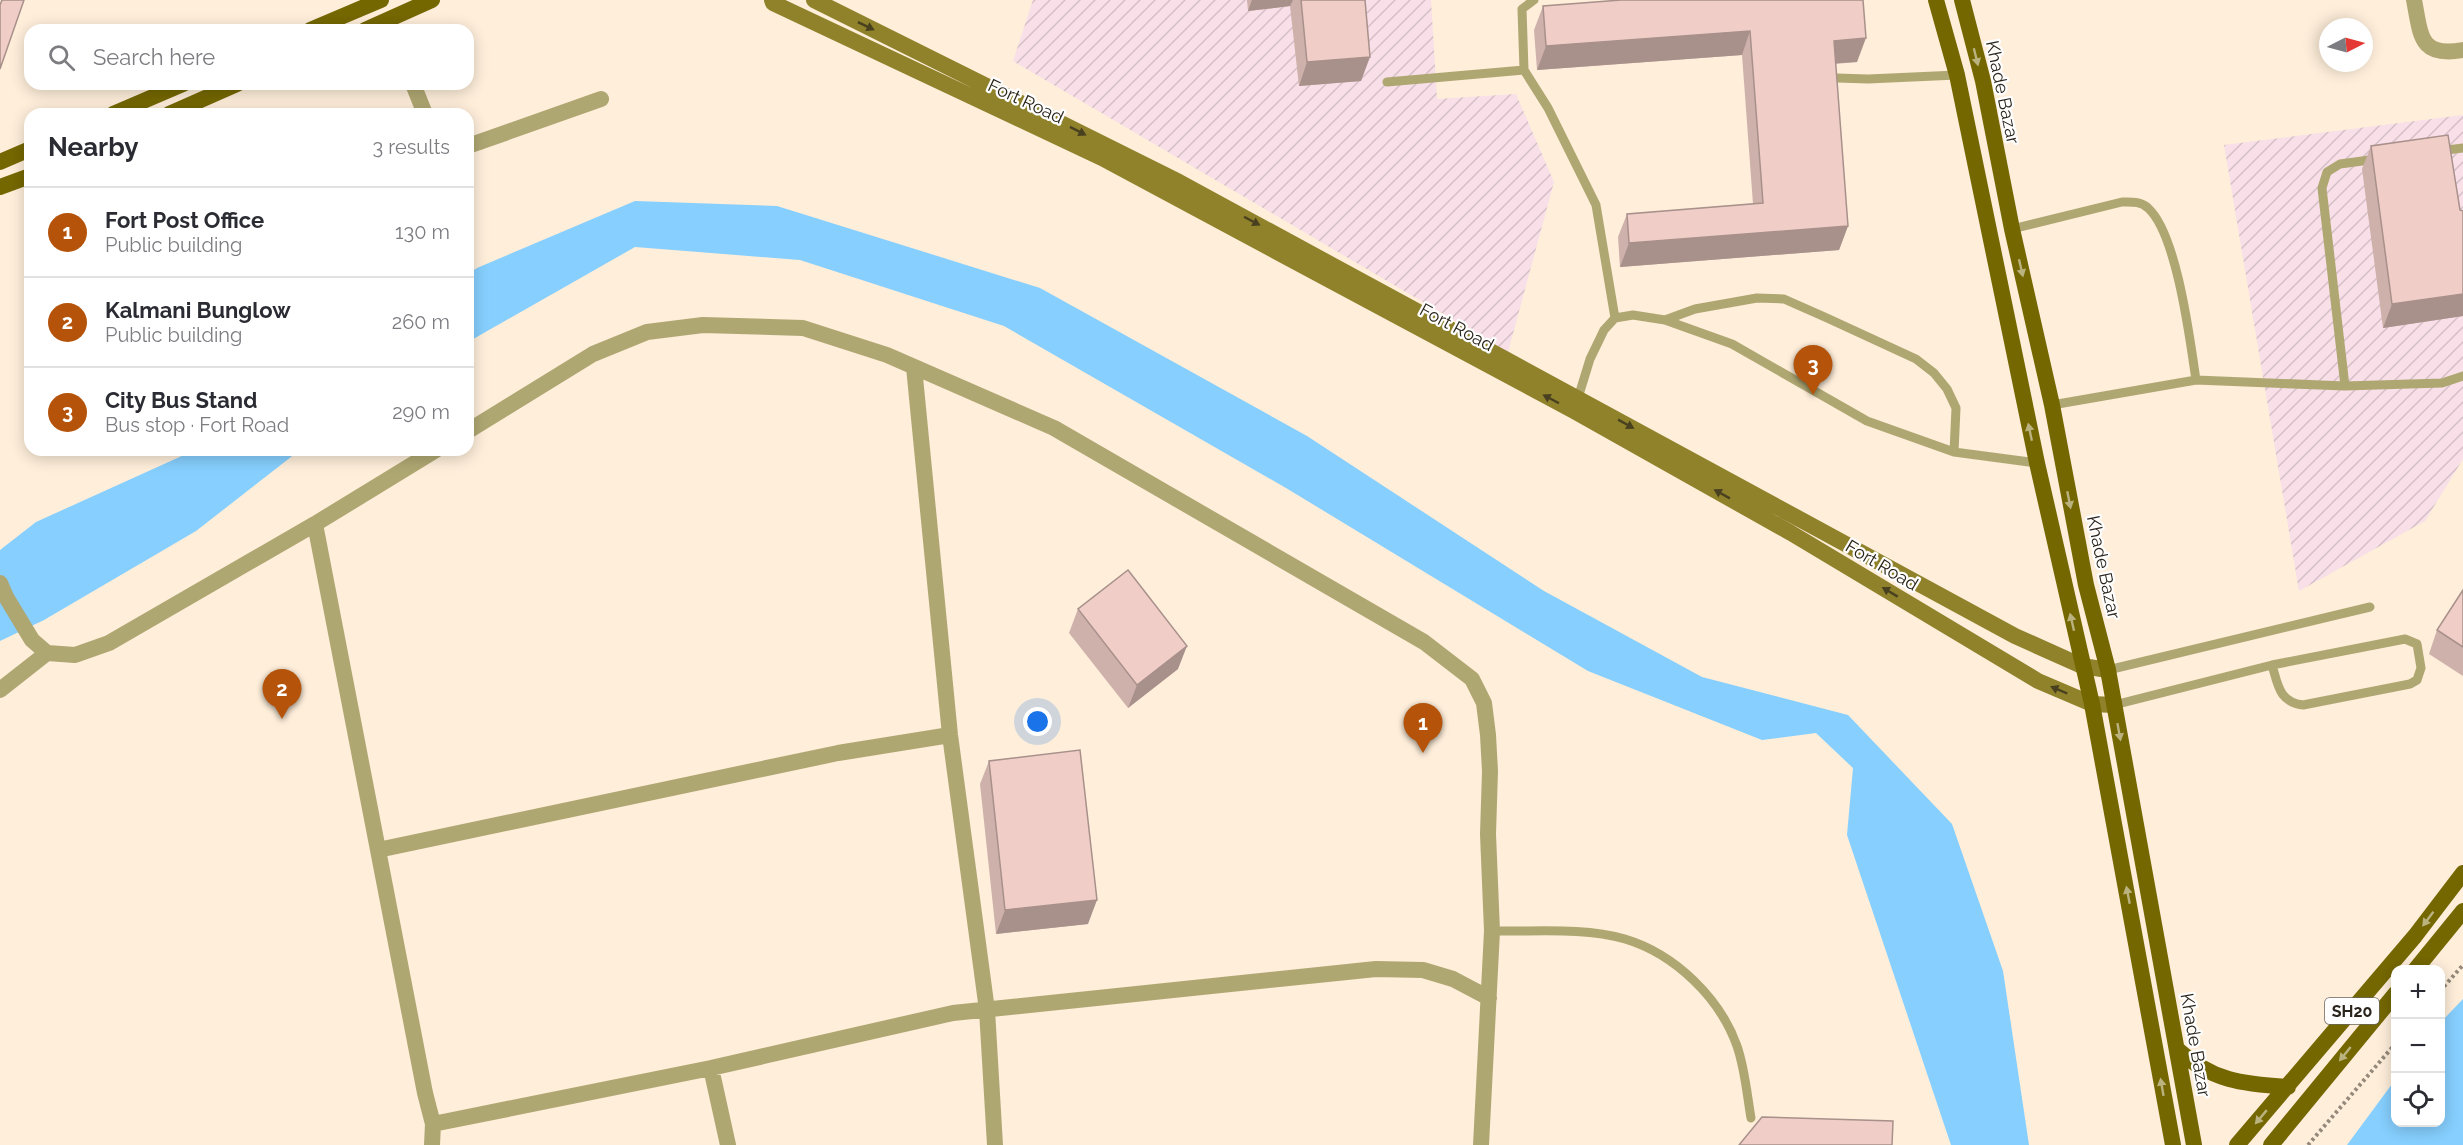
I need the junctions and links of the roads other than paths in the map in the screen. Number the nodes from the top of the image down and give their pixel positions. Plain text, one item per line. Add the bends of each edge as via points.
1 (381, 0) edge
2 (432, 0) edge
3 (772, 0) edge
4 (814, 0) edge
5 (1534, 0) edge
6 (1936, 0) edge
7 (1962, 0) edge
8 (2414, 0) edge
9 (324, 24) edge
10 (393, 24) edge
11 (2463, 50) edge
12 (1524, 69) junction
13 (1957, 75) junction
14 (1837, 78) edge
15 (1387, 82) dead end
16 (169, 90) edge
17 (223, 90) edge
18 (415, 90) edge
19 (601, 99) dead end
20 (127, 108) edge
21 (183, 108) edge
22 (423, 108) edge
23 (474, 144) edge
24 (2463, 148) edge
25 (24, 152) edge
26 (2429, 152) edge
27 (2385, 158) edge
28 (0, 162) edge
29 (24, 178) edge
30 (0, 187) edge
31 (2012, 230) junction
32 (1615, 318) junction
33 (1665, 321) junction
34 (914, 367) junction
35 (2463, 376) edge
36 (2196, 380) junction
37 (2344, 386) junction
38 (1576, 404) junction
39 (2052, 405) junction
40 (474, 427) edge
41 (1954, 452) junction
42 (426, 456) edge
43 (2037, 463) junction
44 (315, 524) junction
45 (0, 583) edge
46 (2370, 607) dead end
47 (47, 653) junction
48 (2272, 665) junction
49 (2082, 666) junction
50 (2108, 670) junction
51 (0, 690) edge
52 (2092, 704) junction
53 (2114, 705) junction
54 (950, 735) junction
55 (378, 850) junction
56 (2463, 873) edge
57 (2463, 911) edge
58 (1492, 931) junction
59 (2418, 965) edge
60 (1489, 998) junction
61 (2391, 999) edge
62 (987, 1011) junction
63 (2177, 1049) junction
64 (711, 1068) junction
65 (2288, 1087) junction
66 (1751, 1118) dead end
67 (433, 1124) junction
68 (432, 1145) edge
69 (728, 1145) edge
70 (996, 1145) edge
71 (1481, 1145) edge
72 (2173, 1145) edge
73 (2194, 1145) edge
74 (2238, 1145) edge
75 (2271, 1145) edge

1 - 9 main road
2 - 10 main road
38 -> 3 main road, Fort Road via 1102,158
4 -> 38 main road, Fort Road via 1179,182
5 - 12 lane via 1522,9
6 - 13 main road
7 -> 31 main road, Khade Bazar via 1983,81
8 - 11 street via 2426,45 2437,52
12 - 15 lane
12 - 32 lane via 1596,205
13 - 14 lane
43 -> 13 main road
16 - 20 main road
17 - 21 main road
18 - 22 street
19 - 23 street
24 - 26 lane
25 - 28 main road
27 - 37 lane via 2340,164 2327,172 2322,188
29 - 30 main road
31 - 36 lane via 2122,202 2148,206 2168,245 2183,298
31 -> 39 main road, Khade Bazar
32 - 33 lane via 1633,315
32 - 38 lane via 1604,330 1590,359
33 - 41 lane via 1732,344 1867,421
33 - 41 lane via 1695,309 1757,298 1784,299 1827,318 1916,359 1935,373 1956,408
34 - 40 street via 803,328 703,325 647,332 593,354
34 - 54 street
34 - 58 street via 1054,428 1424,642 1473,679 1484,703 1488,735
35 - 37 lane via 2442,383
36 - 37 lane
36 - 39 lane
38 -> 49 main road, Fort Road via 2015,636
52 -> 38 main road, Fort Road via 2038,681
39 -> 50 main road, Khade Bazar via 2086,585
41 - 43 lane
42 - 44 street
49 -> 43 main road
44 - 47 street via 109,644 75,655
44 - 55 street
45 - 47 street via 32,640
46 - 50 lane
47 - 51 street
48 - 48 lane via 2285,699 2303,705 2410,684 2417,680 2421,668 2417,644 2405,639
48 - 53 lane
49 - 50 main road, Fort Road
49 - 52 main road
50 - 53 main road, Khade Bazar
52 - 53 main road, Fort Road
72 -> 52 main road
53 -> 63 main road, Khade Bazar
54 - 55 street via 838,753
54 - 62 street
55 - 67 street
56 -> 65 main road, SH20
57 - 59 main road
58 - 60 street
58 - 66 lane via 1588,933 1626,939 1669,960 1699,984 1722,1015 1737,1047
60 - 62 street via 1454,979 1424,970 1376,969
60 - 71 street
61 -> 75 main road, SH20
62 - 64 street via 953,1013
62 - 70 street
63 - 65 main road via 2192,1063 2220,1077
63 - 73 main road, Khade Bazar
64 - 67 street
64 - 69 street
65 -> 74 main road, SH20
67 - 68 street

